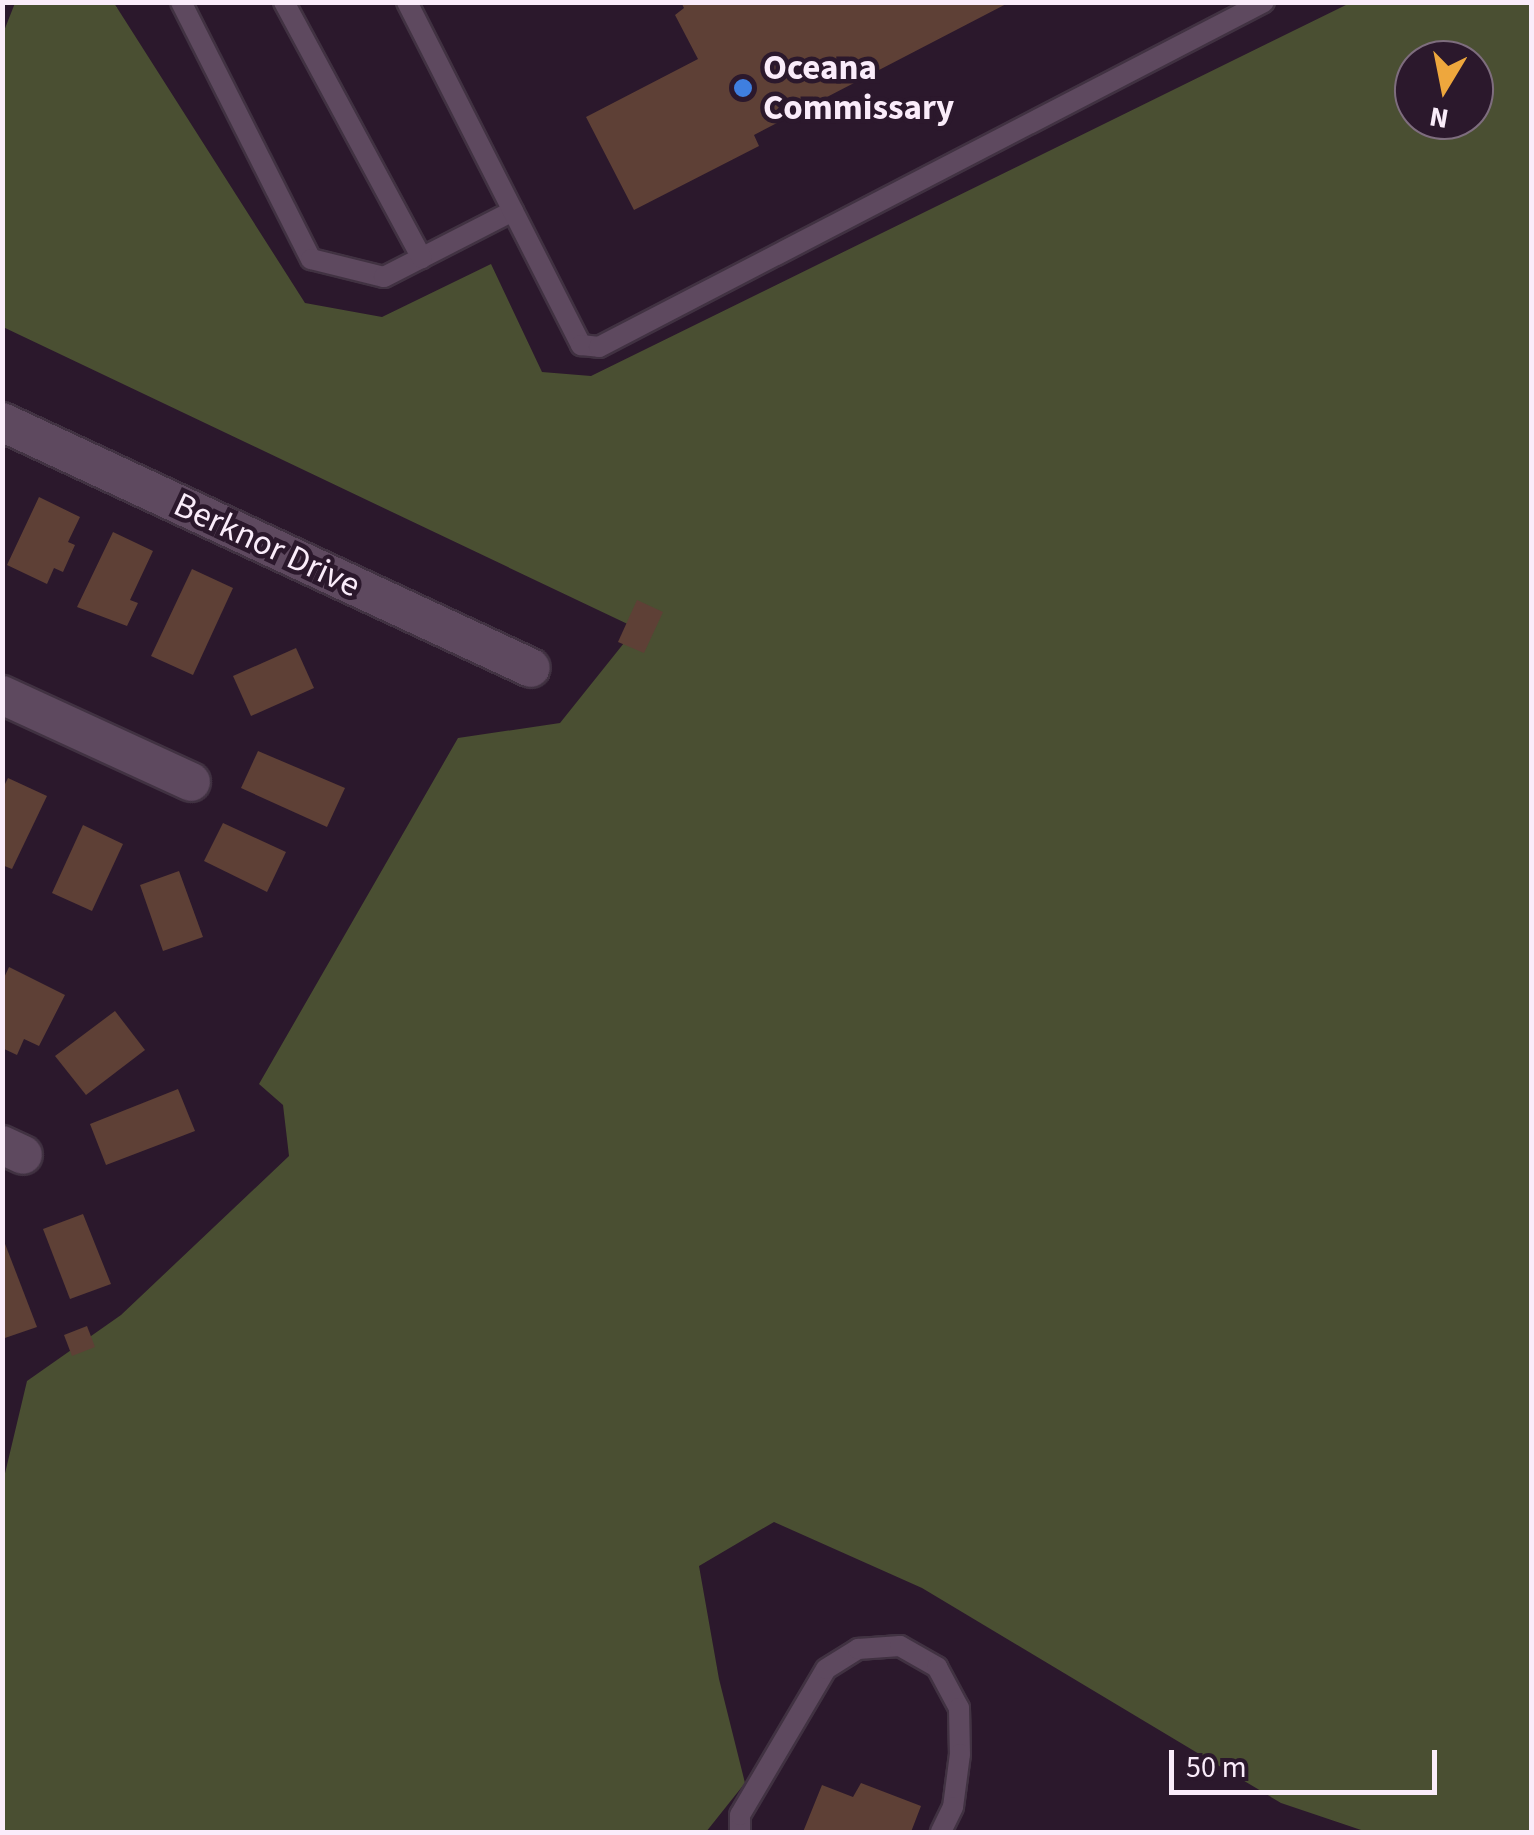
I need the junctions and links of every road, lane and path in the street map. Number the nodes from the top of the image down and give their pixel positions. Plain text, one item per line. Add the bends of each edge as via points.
1 (181, 2) edge
2 (284, 2) edge
3 (408, 2) edge
4 (1264, 2) edge
5 (513, 211) junction
6 (422, 258) junction
7 (2, 422) edge
8 (531, 668) dead end
9 (2, 695) edge
10 (191, 782) dead end
11 (740, 1832) edge
12 (941, 1832) edge

1 - 6 lane via 312,259 384,277
2 - 6 lane
3 - 5 lane
4 - 5 lane via 599,347 581,345
5 - 6 lane
7 - 8 street, Berknor Drive
9 - 10 street
11 - 12 lane via 740,1815 826,1668 858,1649 900,1646 938,1667 959,1708 953,1807

